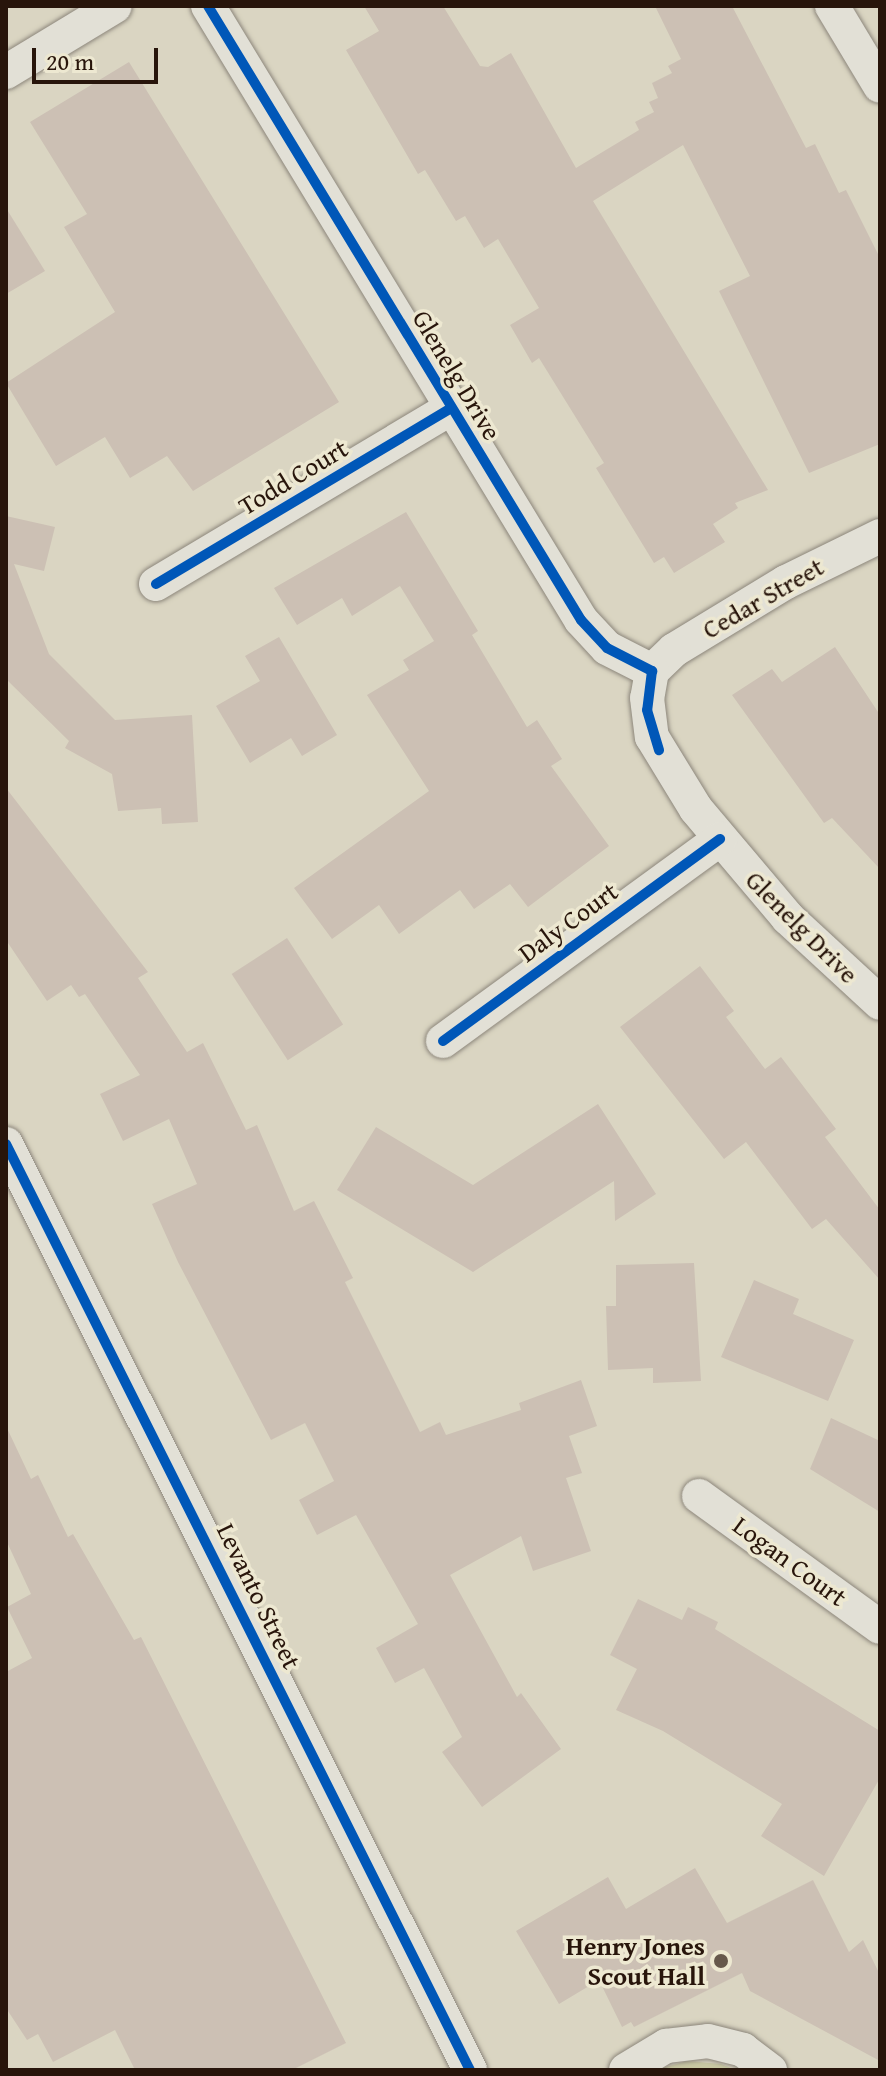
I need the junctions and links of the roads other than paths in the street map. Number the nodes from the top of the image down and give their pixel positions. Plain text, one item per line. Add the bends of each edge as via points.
1 (115, 6) edge
2 (208, 6) edge
3 (832, 6) edge
4 (6, 72) edge
5 (880, 86) edge
6 (451, 408) junction
7 (880, 536) edge
8 (156, 584) dead end
9 (652, 671) junction
10 (720, 839) junction
11 (880, 1003) edge
12 (443, 1041) dead end
13 (6, 1144) edge
14 (6, 1196) edge
15 (51, 1229) junction
16 (699, 1496) dead end
17 (880, 1627) edge
18 (470, 2070) edge
19 (626, 2070) edge
20 (770, 2070) edge

1 - 4 street
2 - 6 street, Glenelg Drive
3 - 5 street
6 - 8 street, Todd Court
6 - 9 street, Glenelg Drive via 591,633 607,648
7 - 9 street, Cedar Street via 786,582 674,650
9 - 10 street, Glenelg Drive via 647,698 652,737
10 - 11 street, Glenelg Drive via 788,918
10 - 12 street, Daly Court
13 - 15 street, Levanto Street
14 - 15 street, Levanto Street
15 - 18 street, Levanto Street
16 - 17 street, Logan Court
19 - 20 street via 666,2046 708,2041 743,2050

